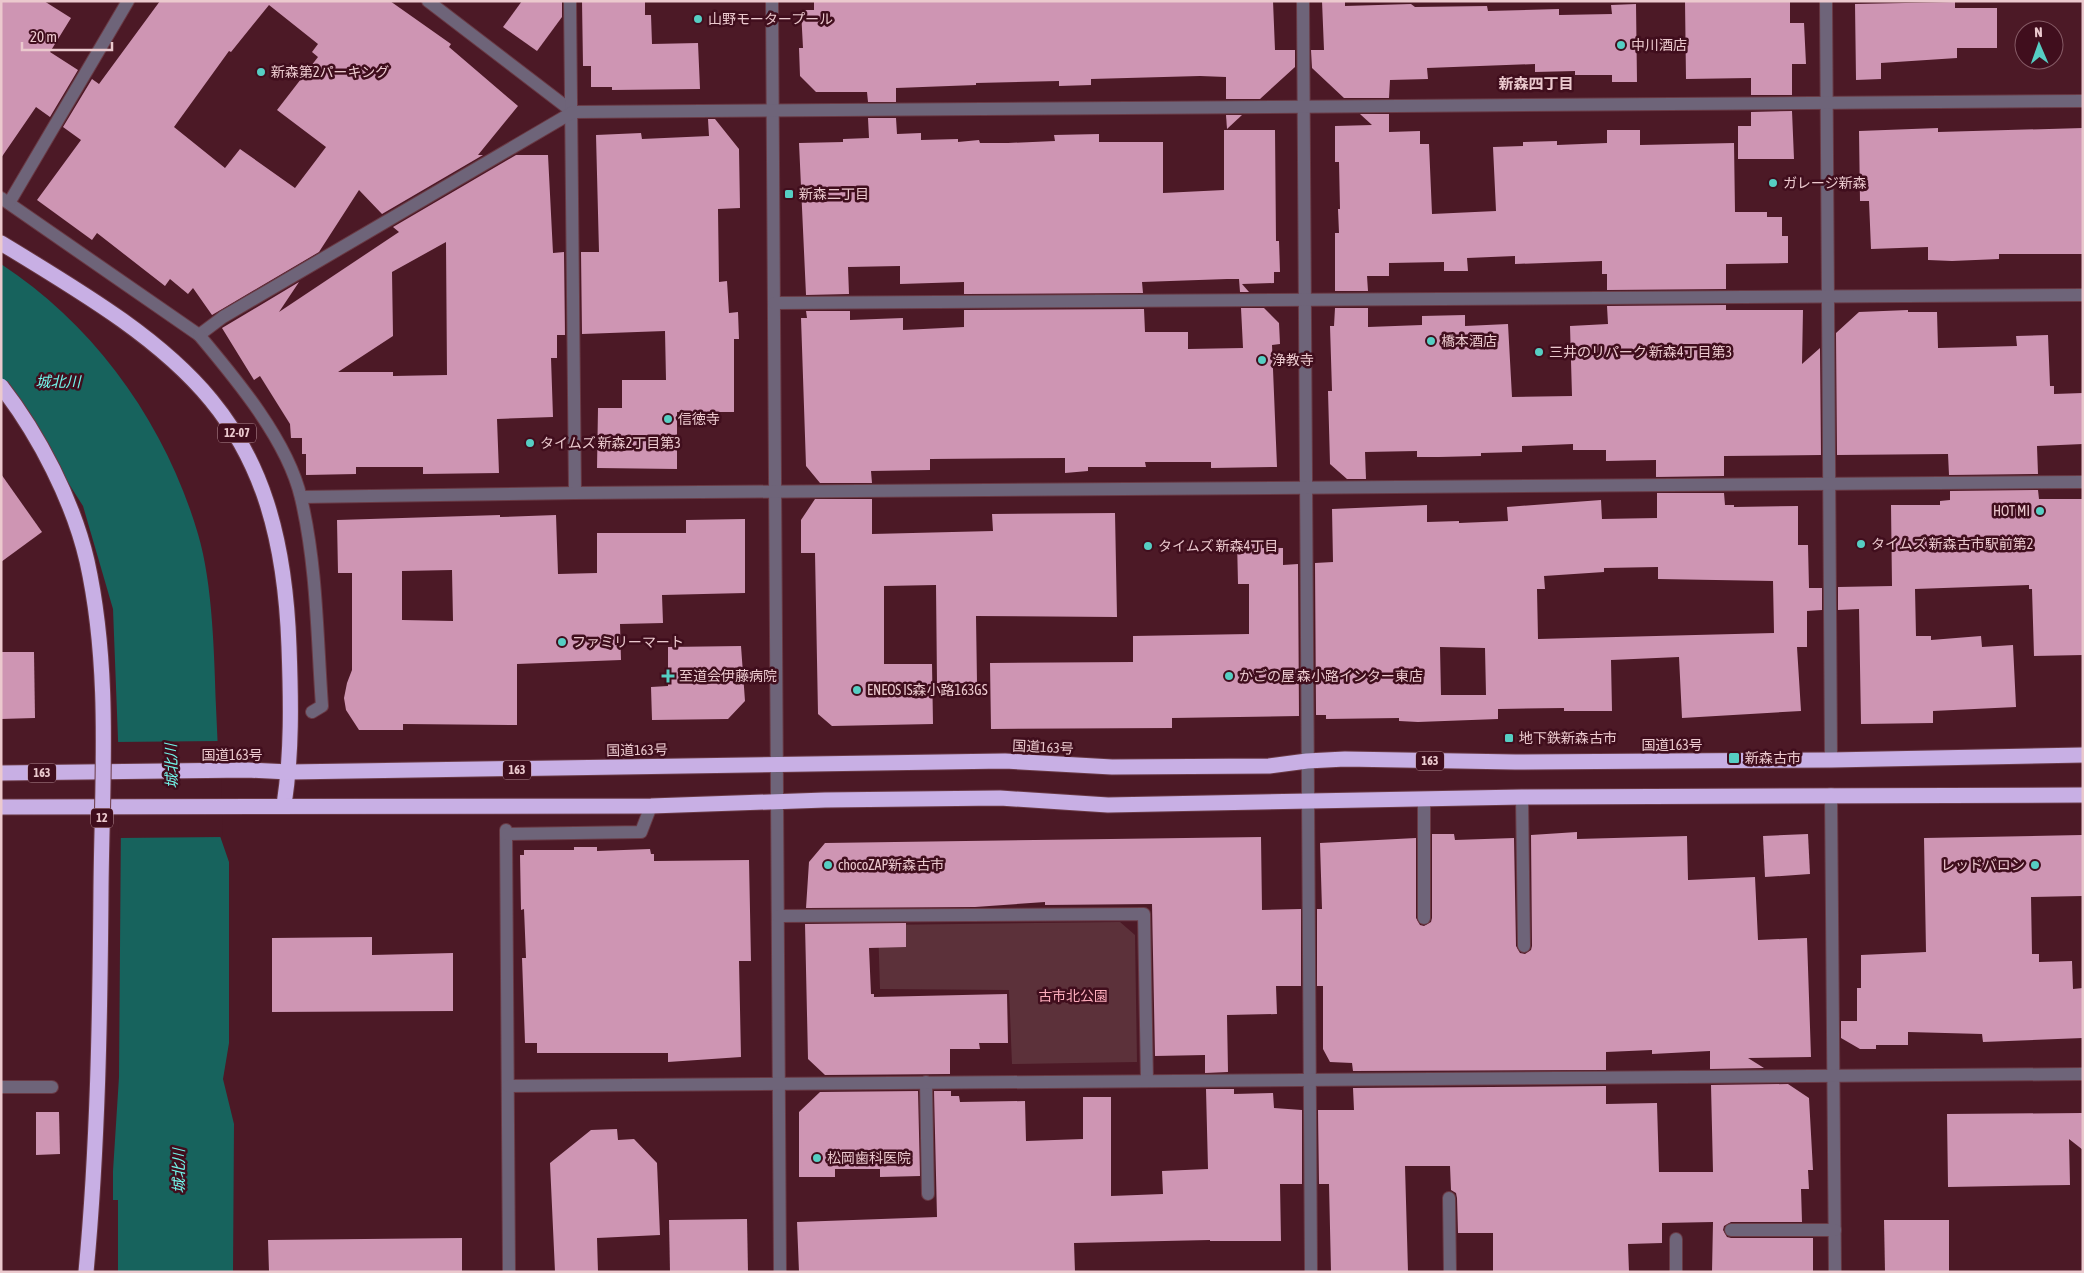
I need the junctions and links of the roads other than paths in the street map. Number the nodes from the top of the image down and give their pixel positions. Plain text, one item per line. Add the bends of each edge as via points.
1 (128, 1) edge
2 (428, 1) edge
3 (570, 1) edge
4 (772, 1) edge
5 (1303, 1) edge
6 (1826, 1) edge
7 (2083, 101) edge
8 (1826, 104) junction
9 (1304, 108) junction
10 (772, 111) junction
11 (573, 112) junction
12 (5, 200) edge
13 (1, 243) edge
14 (2083, 295) edge
15 (1829, 297) junction
16 (1306, 300) junction
17 (774, 303) junction
18 (199, 335) junction
19 (1, 386) edge
20 (2083, 482) edge
21 (1830, 484) junction
22 (1306, 487) junction
23 (776, 492) junction
24 (575, 493) junction
25 (301, 497) junction
26 (312, 712) dead end
27 (2083, 755) edge
28 (1831, 760) junction
29 (1306, 761) junction
30 (778, 763) junction
31 (289, 772) junction
32 (1, 773) edge
33 (1832, 794) junction
34 (2083, 795) edge
35 (1522, 797) junction
36 (1424, 800) junction
37 (778, 801) junction
38 (1308, 802) junction
39 (284, 806) junction
40 (651, 806) junction
41 (1, 807) edge
42 (778, 916) junction
43 (1424, 918) dead end
44 (1524, 946) dead end
45 (2083, 1074) edge
46 (1834, 1076) junction
47 (1310, 1079) junction
48 (1147, 1081) junction
49 (926, 1082) junction
50 (52, 1086) dead end
51 (508, 1086) junction
52 (777, 1086) junction
53 (1, 1087) edge
54 (928, 1194) dead end
55 (1449, 1198) dead end
56 (1731, 1230) dead end
57 (1835, 1230) junction
58 (1676, 1239) dead end
59 (86, 1272) edge
60 (509, 1272) edge
61 (780, 1272) edge
62 (1312, 1272) edge
63 (1450, 1272) edge
64 (1676, 1272) edge
65 (1836, 1272) edge

1 - 12 street
2 - 11 street
3 - 11 street
4 - 10 street
5 - 9 street
6 - 8 street
7 - 8 street
8 - 9 street
8 - 15 street
9 - 10 street
9 - 16 street
10 - 11 street
10 - 17 street
11 - 18 street via 223,316
11 - 24 street
12 - 18 street
13 - 31 highway, 12-07 via 83,293 157,344 213,400 239,436 263,490 279,548 288,620
14 - 15 street
15 - 16 street
15 - 21 street
16 - 17 street
16 - 22 street
17 - 23 street
18 - 25 street via 250,397 277,442
19 - 59 highway, 12, bridge via 26,421 51,467 72,517 86,559 100,643 104,750 99,1076
20 - 21 street
21 - 22 street
21 - 28 street
22 - 23 street
22 - 29 street
23 - 24 street
23 - 30 street
24 - 25 street
25 - 26 street via 312,564 322,706
27 - 28 highway, 国道163号 / 163
28 - 29 highway, 国道163号 / 163
29 - 30 highway, 国道163号 / 163 via 1269,766 1121,767 1005,761
29 - 38 street
30 - 31 highway, 国道163号 / 163
30 - 37 street
31 - 32 highway, 国道163号 / 163
31 - 39 highway, 12-07
33 - 34 highway
33 - 35 highway
33 - 46 street
35 - 36 highway
35 - 44 street
36 - 38 highway
36 - 43 street
37 - 38 highway via 1000,798 1108,804
37 - 40 highway
37 - 42 street
38 - 47 street
39 - 40 highway
39 - 41 highway
40 - 51 street via 641,832 506,832
42 - 48 street via 1144,914
42 - 52 street
45 - 46 street
46 - 47 street
46 - 57 street
47 - 48 street
47 - 62 street
48 - 49 street
49 - 52 street
49 - 54 street
50 - 53 street
51 - 52 street
51 - 60 street
52 - 61 street
55 - 63 street
56 - 57 street
57 - 65 street
58 - 64 street

